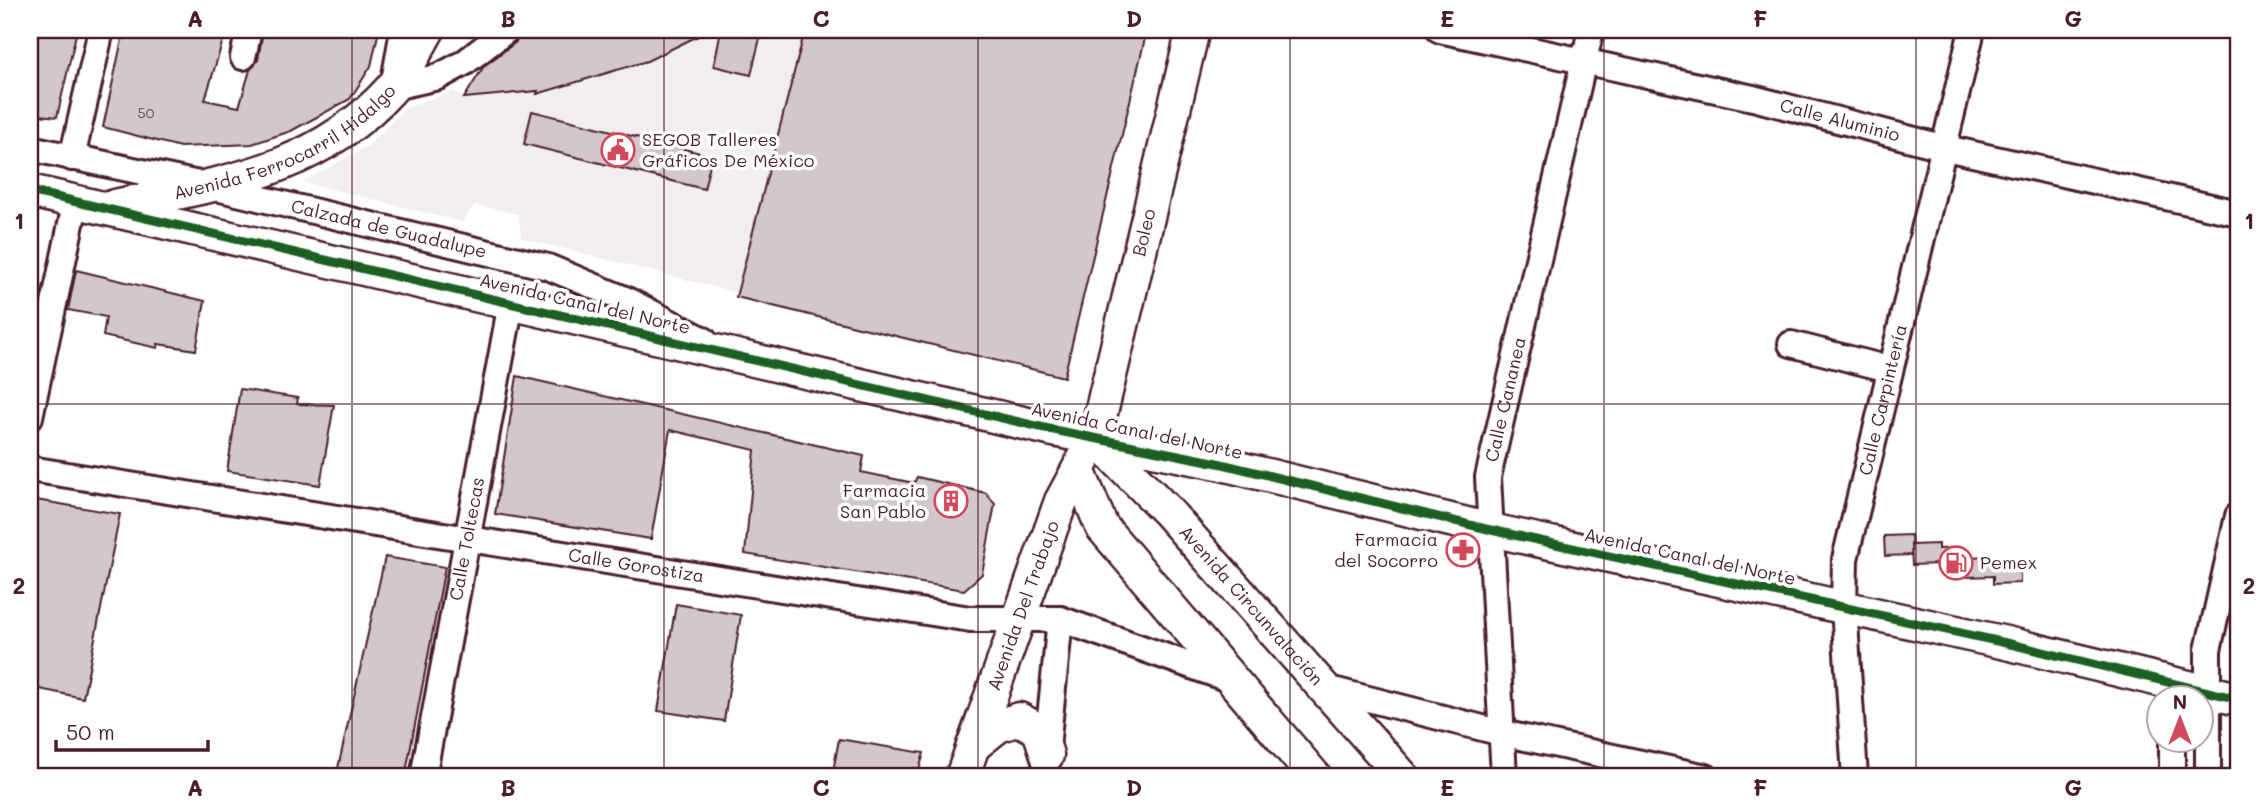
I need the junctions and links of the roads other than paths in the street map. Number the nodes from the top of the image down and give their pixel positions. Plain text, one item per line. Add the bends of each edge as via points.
1 (101, 30) edge
2 (248, 30) edge
3 (403, 30) edge
4 (428, 30) edge
5 (507, 30) edge
6 (1193, 30) edge
7 (1440, 30) edge
8 (1591, 30) edge
9 (1972, 30) edge
10 (243, 57) dead end
11 (1582, 63) junction
12 (393, 87) junction
13 (30, 148) edge
14 (1946, 148) junction
15 (72, 158) junction
16 (208, 186) junction
17 (30, 191) edge
18 (76, 200) junction
19 (107, 208) junction
20 (2238, 213) edge
21 (511, 303) junction
22 (1791, 344) dead end
23 (733, 355) junction
24 (1889, 369) junction
25 (30, 417) edge
26 (1095, 438) junction
27 (30, 468) edge
28 (1078, 470) junction
29 (2238, 516) edge
30 (1491, 530) junction
31 (467, 540) junction
32 (1844, 607) junction
33 (1017, 619) junction
34 (1060, 619) junction
35 (1234, 681) junction
36 (2146, 684) edge
37 (2207, 684) edge
38 (1325, 688) junction
39 (2216, 694) edge
40 (2238, 699) edge
41 (1502, 733) junction
42 (973, 746) junction
43 (2172, 754) edge
44 (2208, 754) edge
45 (1046, 771) edge
46 (423, 777) edge
47 (962, 777) edge
48 (1315, 777) edge
49 (1403, 777) edge
50 (1504, 777) edge
51 (1706, 777) edge
52 (1855, 777) edge
53 (2172, 777) edge
54 (2208, 777) edge

1 - 15 street
2 - 10 street
3 - 12 street
4 - 12 main road, Avenida Ferrocarril Hidalgo
5 - 12 street via 438,77
6 - 26 main road, Boleo
7 - 11 street, Calle Aluminio
8 - 11 street, Calle Cananea
9 - 14 street, Calle Carpintería
11 - 14 street, Calle Aluminio via 1753,98
11 - 30 street, Calle Cananea via 1488,477
12 - 16 main road, Avenida Ferrocarril Hidalgo via 357,123 324,146 280,166
13 - 15 street, Calzada de Guadalupe
14 - 20 street, Calle Aluminio
14 - 24 street, Calle Carpintería
15 - 16 street, Calzada de Guadalupe
16 - 19 main road, Avenida Ferrocarril Hidalgo
16 - 23 street, Calzada de Guadalupe via 548,267 625,299
17 - 18 main road, Avenida Canal del Norte
18 - 19 main road, Avenida Canal del Norte
18 - 25 street
19 - 21 main road, Avenida Canal del Norte
21 - 23 main road, Avenida Canal del Norte
21 - 31 street, Calle Toltecas
22 - 24 street
23 - 26 main road, Avenida Canal del Norte
24 - 32 street, Calle Carpintería via 1845,559
26 - 28 main road, Avenida Del Trabajo
26 - 30 main road, Avenida Canal del Norte
26 - 38 main road, Avenida Circunvalación via 1167,511
27 - 31 street, Calle Gorostiza
28 - 33 main road, Avenida Del Trabajo via 1061,501
28 - 35 main road via 1102,527
29 - 37 street via 2207,650
30 - 32 main road, Avenida Canal del Norte
30 - 41 street, Calle Cananea
31 - 33 street, Calle Gorostiza via 970,619
31 - 46 street, Calle Toltecas
32 - 36 main road, Avenida Canal del Norte
32 - 52 street, Calle Carpintería
33 - 34 street, Calle Gorostiza
33 - 42 main road, Avenida Del Trabajo
34 - 35 street, Calle Gorostiza
34 - 45 street
35 - 48 main road
38 - 41 street
38 - 49 main road, Avenida Circunvalación
39 - 40 main road, Avenida Canal del Norte
41 - 50 street, Calle Cananea
41 - 51 street
42 - 45 main road via 1003,723 1019,719 1039,730
42 - 47 main road, Avenida Del Trabajo
43 - 53 street
44 - 54 street

